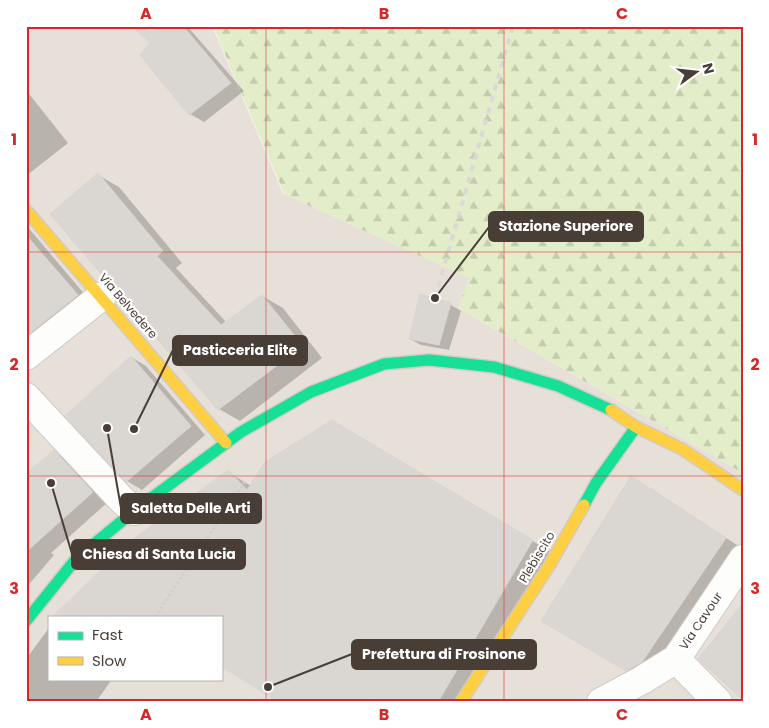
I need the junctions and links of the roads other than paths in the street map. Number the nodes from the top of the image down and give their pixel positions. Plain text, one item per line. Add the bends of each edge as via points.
1 (26, 210) edge
2 (102, 296) junction
3 (26, 356) edge
4 (26, 397) edge
5 (636, 427) junction
6 (226, 443) junction
7 (743, 490) edge
8 (134, 511) junction
9 (743, 558) edge
10 (26, 621) edge
11 (676, 659) junction
12 (461, 702) edge
13 (600, 702) edge
14 (718, 702) edge

1 - 2 main road, Via Belvedere
2 - 3 street
2 - 6 main road, Via Belvedere
4 - 8 street
5 - 6 main road via 607,407 558,386 494,367 429,360 384,364 311,392
5 - 7 main road via 682,449
5 - 12 main road, Plebiscito via 596,482 548,566
6 - 8 main road
8 - 10 main road via 76,559
9 - 11 street, Via Cavour
11 - 13 street
11 - 14 street, Via Cavour

